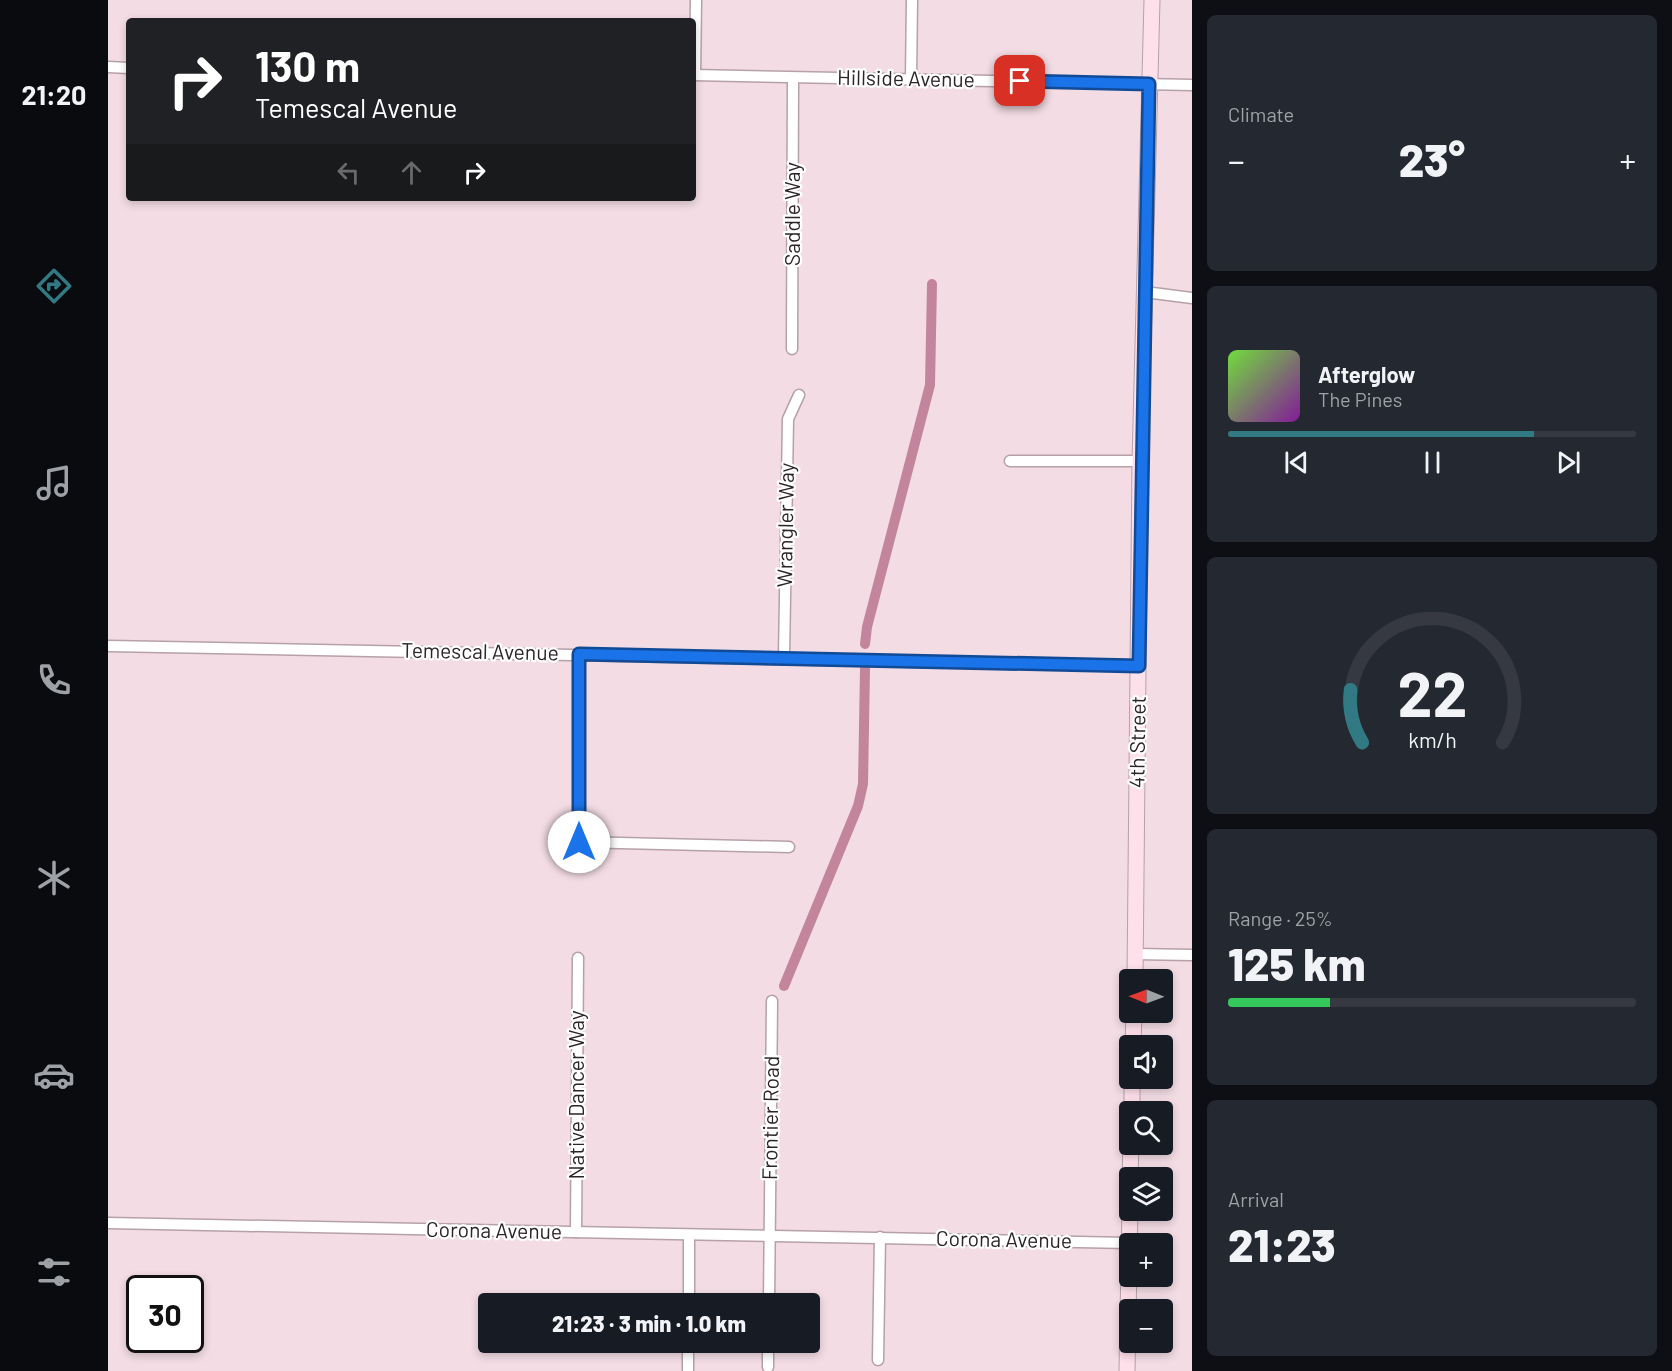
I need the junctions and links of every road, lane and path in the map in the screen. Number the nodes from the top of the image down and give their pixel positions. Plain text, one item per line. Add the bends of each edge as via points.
1 (696, 0) edge
2 (912, 0) edge
3 (1152, 0) edge
4 (696, 18) edge
5 (108, 67) edge
6 (126, 68) edge
7 (696, 75) edge
8 (793, 78) junction
9 (911, 78) junction
10 (1149, 84) junction
11 (1192, 85) edge
12 (1145, 292) junction
13 (1192, 298) edge
14 (792, 349) dead end
15 (799, 395) dead end
16 (1010, 461) dead end
17 (1140, 461) junction
18 (108, 646) edge
19 (579, 654) junction
20 (784, 657) junction
21 (1139, 666) junction
22 (789, 847) dead end
23 (1135, 954) junction
24 (1192, 955) edge
25 (578, 958) dead end
26 (1135, 969) edge
27 (772, 1001) dead end
28 (108, 1223) edge
29 (576, 1232) junction
30 (689, 1235) junction
31 (770, 1236) junction
32 (880, 1237) junction
33 (1119, 1243) edge
34 (1128, 1287) edge
35 (688, 1293) edge
36 (769, 1293) edge
37 (688, 1353) edge
38 (768, 1353) edge
39 (878, 1360) dead end
40 (768, 1367) dead end
41 (688, 1371) edge
42 (1127, 1371) edge

1 - 4 street
2 - 9 street
3 - 10 street, 4th Street
5 - 6 street
7 - 8 street, Hillside Avenue
8 - 9 street, Hillside Avenue
8 - 14 street, Saddle Way
9 - 10 street, Hillside Avenue
10 - 11 street, Hillside Avenue
10 - 12 street, 4th Street
12 - 13 street
12 - 17 street, 4th Street
15 - 20 street, Wrangler Way via 788,418
16 - 17 street
17 - 21 street, 4th Street
18 - 19 street, Temescal Avenue
19 - 20 street, Temescal Avenue
19 - 22 street via 579,842
20 - 21 street, Temescal Avenue
21 - 23 street, 4th Street
23 - 24 street
23 - 26 street, 4th Street
25 - 29 street, Native Dancer Way
27 - 31 street, Frontier Road
28 - 29 street, Corona Avenue
29 - 30 street, Corona Avenue
30 - 31 street, Corona Avenue
30 - 35 street
31 - 32 street, Corona Avenue
31 - 36 street, Frontier Road
32 - 33 street, Corona Avenue
32 - 39 street
34 - 42 street
37 - 41 street
38 - 40 street

